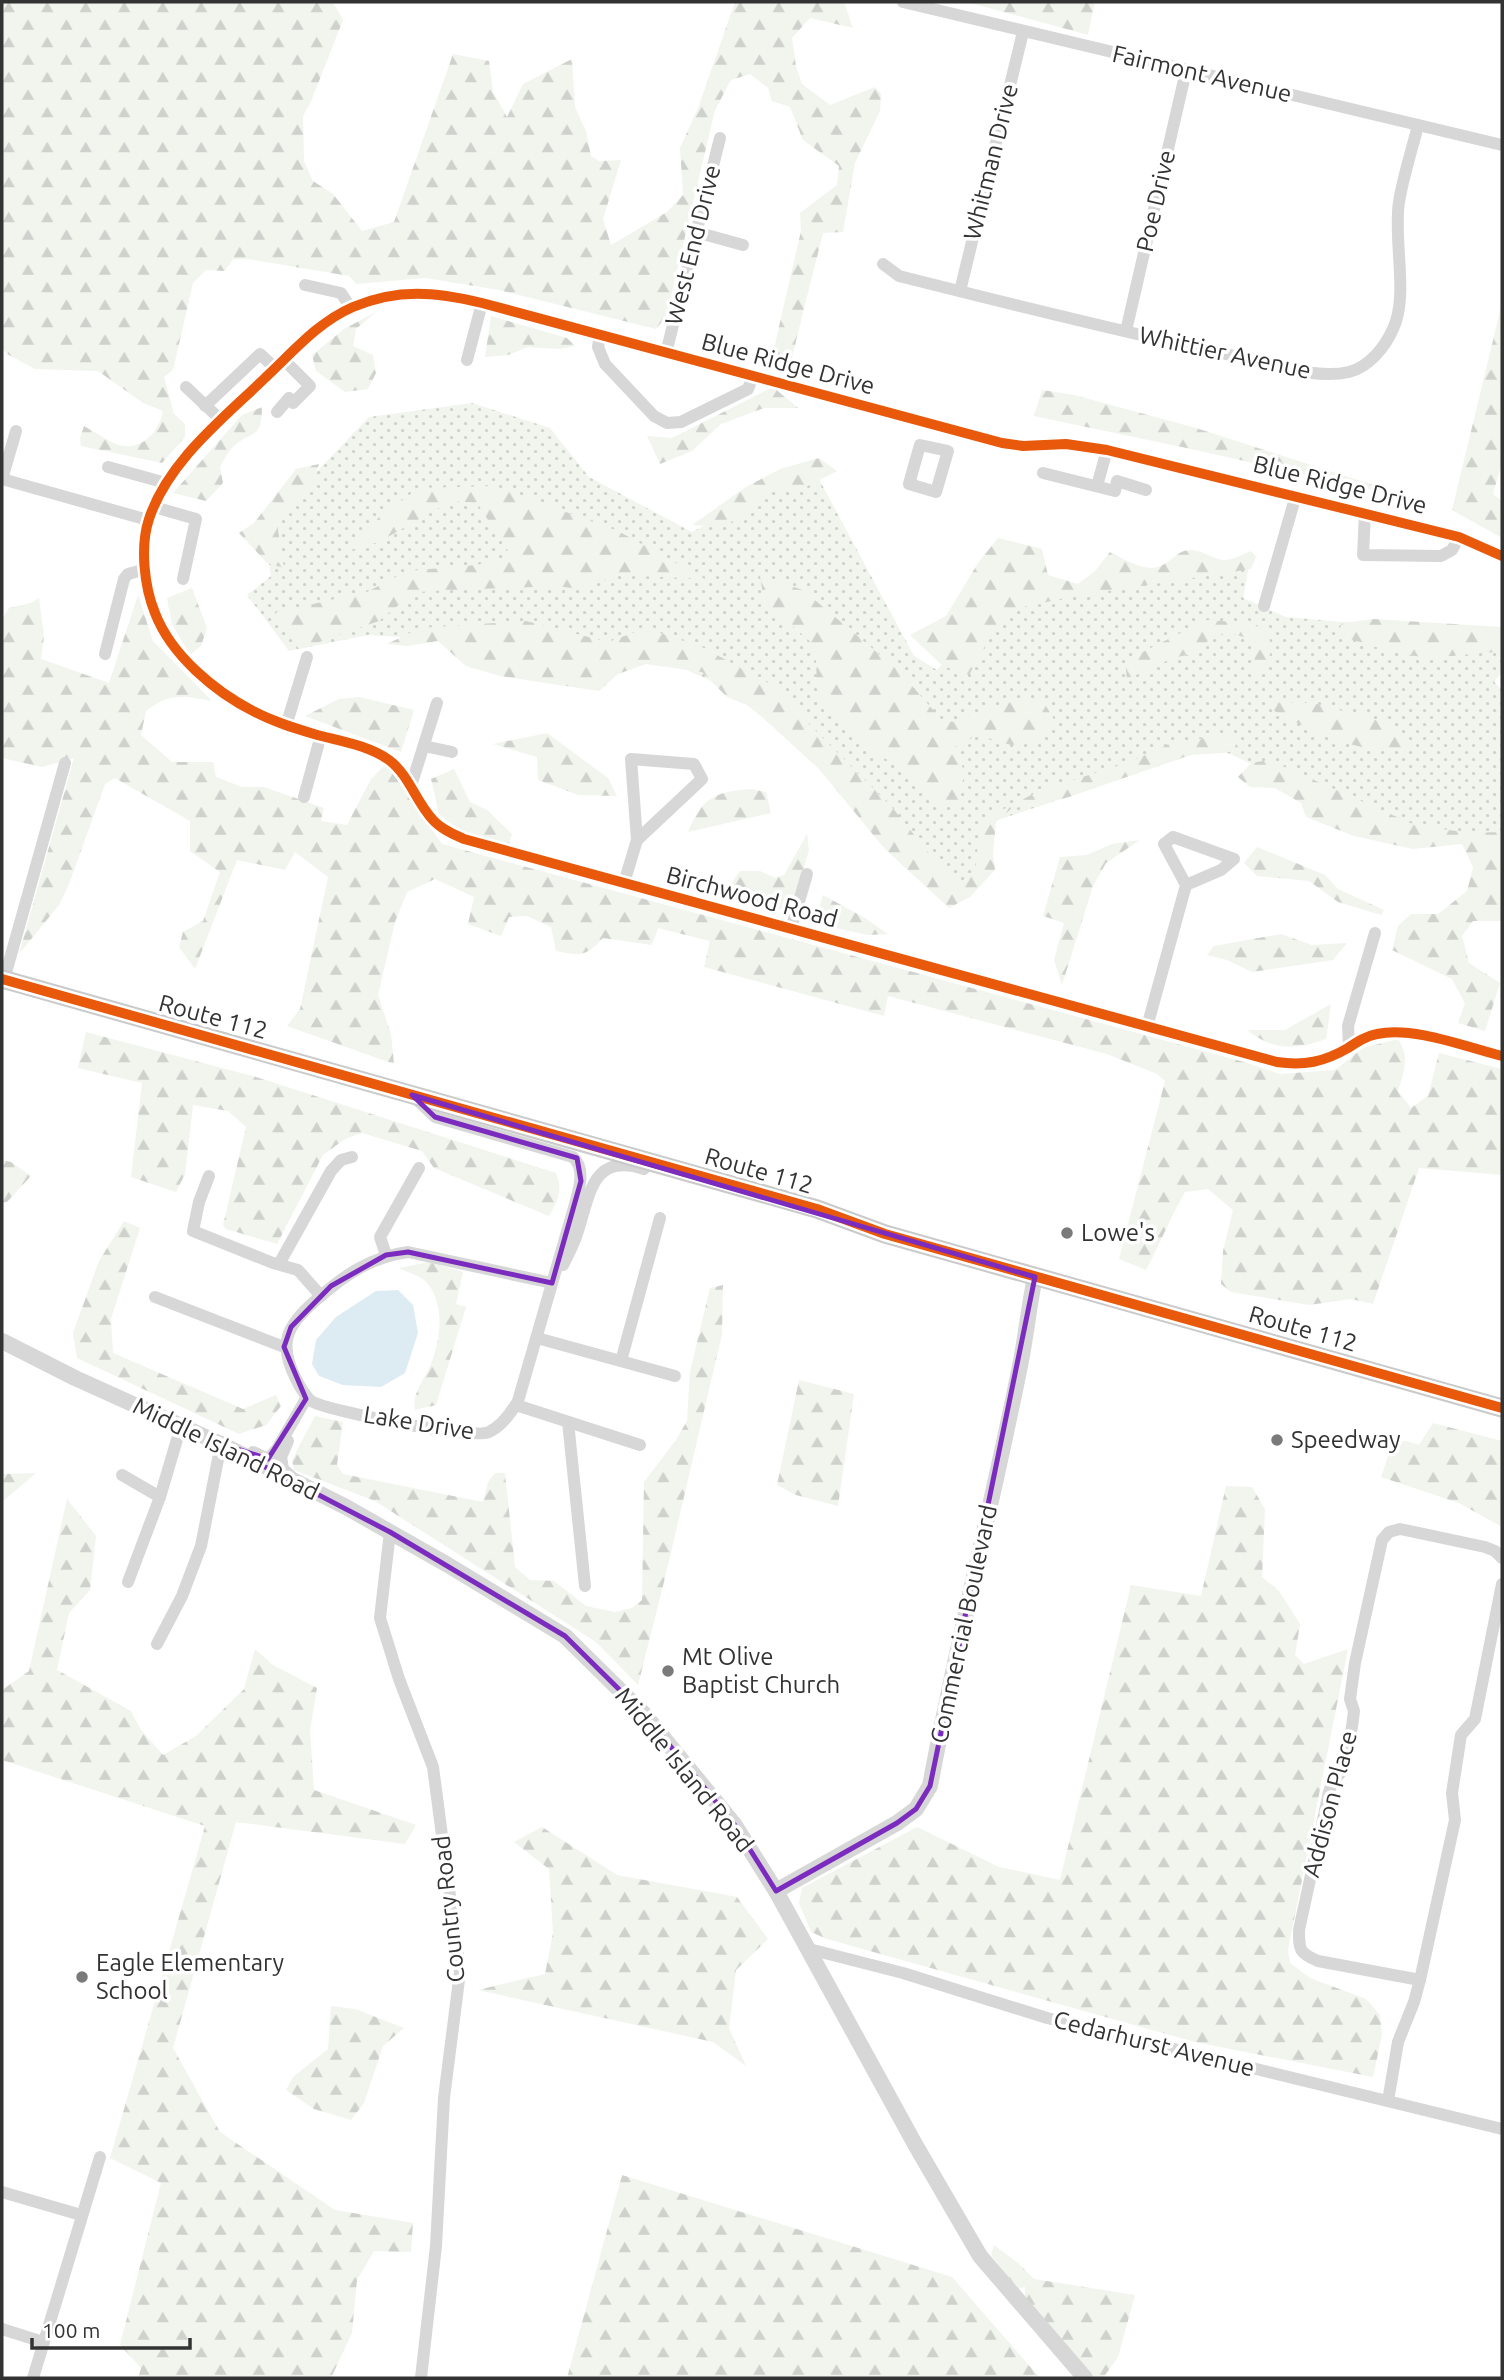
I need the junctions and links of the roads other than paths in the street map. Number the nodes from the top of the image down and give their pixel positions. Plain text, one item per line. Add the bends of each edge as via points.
1 (902, 2) edge
2 (1023, 32) junction
3 (1186, 71) junction
4 (1418, 125) junction
5 (720, 138) dead end
6 (1502, 145) edge
7 (696, 232) junction
8 (743, 245) dead end
9 (883, 264) dead end
10 (304, 285) dead end
11 (960, 291) junction
12 (482, 303) junction
13 (351, 308) junction
14 (1126, 331) junction
15 (600, 335) junction
16 (666, 353) junction
17 (467, 360) dead end
18 (280, 364) junction
19 (753, 376) junction
20 (186, 387) dead end
21 (205, 406) junction
22 (276, 412) dead end
23 (221, 420) junction
24 (16, 431) dead end
25 (953, 431) junction
26 (1107, 450) junction
27 (948, 451) dead end
28 (108, 467) dead end
29 (1043, 473) dead end
30 (2, 479) edge
31 (166, 482) junction
32 (1097, 486) junction
33 (1146, 489) dead end
34 (1296, 495) junction
35 (154, 507) junction
36 (1364, 513) junction
37 (148, 520) junction
38 (1459, 537) junction
39 (1502, 556) edge
40 (146, 569) junction
41 (183, 579) dead end
42 (1264, 606) dead end
43 (105, 654) dead end
44 (307, 657) dead end
45 (437, 703) dead end
46 (286, 726) junction
47 (321, 735) junction
48 (424, 746) junction
49 (452, 752) dead end
50 (65, 763) dead end
51 (411, 786) junction
52 (304, 797) dead end
53 (636, 840) junction
54 (807, 874) dead end
55 (624, 883) junction
56 (1186, 885) junction
57 (791, 929) junction
58 (1375, 933) dead end
59 (3, 979) edge
60 (1147, 1027) junction
61 (1349, 1047) junction
62 (1502, 1056) edge
63 (412, 1095) junction
64 (352, 1157) dead end
65 (419, 1167) dead end
66 (209, 1176) dead end
67 (739, 1187) junction
68 (660, 1218) dead end
69 (386, 1255) junction
70 (279, 1264) junction
71 (1035, 1277) junction
72 (552, 1283) junction
73 (321, 1296) junction
74 (155, 1297) dead end
75 (537, 1338) junction
76 (2, 1341) edge
77 (284, 1347) junction
78 (621, 1361) junction
79 (675, 1376) dead end
80 (310, 1399) junction
81 (516, 1405) junction
82 (1502, 1408) edge
83 (568, 1422) junction
84 (181, 1426) junction
85 (220, 1444) junction
86 (640, 1445) dead end
87 (122, 1475) dead end
88 (297, 1482) junction
89 (160, 1497) junction
90 (390, 1532) junction
91 (1502, 1558) edge
92 (128, 1582) dead end
93 (1502, 1584) edge
94 (585, 1586) dead end
95 (156, 1644) dead end
96 (776, 1891) junction
97 (809, 1949) junction
98 (1420, 1980) junction
99 (1388, 2101) junction
100 (1502, 2129) edge
101 (100, 2157) dead end
102 (2, 2192) edge
103 (81, 2215) junction
104 (2, 2329) edge
105 (43, 2342) junction
106 (33, 2378) edge
107 (421, 2378) edge
108 (1085, 2378) edge

1 - 2 street, Fairmont Avenue
2 - 3 street, Fairmont Avenue
2 - 11 street, Whitman Drive
3 - 4 street, Fairmont Avenue
3 - 14 street, Poe Drive
4 - 6 street, Fairmont Avenue
4 - 14 street, Whittier Avenue via 1399,202 1400,310 1382,349 1363,367 1325,375
5 - 7 street, West End Drive
7 - 8 street
7 - 16 street, West End Drive
9 - 11 street, Whittier Avenue via 899,276
10 - 13 street via 341,293
11 - 14 street, Whittier Avenue
12 - 13 street, Blue Ridge Drive via 413,292
12 - 15 street, Blue Ridge Drive
12 - 17 street
13 - 18 street, Blue Ridge Drive via 327,322
15 - 16 street, Blue Ridge Drive
15 - 19 street via 598,347 605,364 667,424 681,422 748,389
16 - 19 street, Blue Ridge Drive
18 - 21 street via 260,354
18 - 22 street via 310,386
18 - 23 street, Blue Ridge Drive
19 - 25 street, Blue Ridge Drive
20 - 21 street
21 - 23 street
23 - 31 street, Blue Ridge Drive
24 - 30 street
25 - 26 street, Blue Ridge Drive via 1023,446 1066,443
25 - 27 street
26 - 32 street
26 - 34 street, Blue Ridge Drive
28 - 31 street
29 - 32 street
30 - 37 street
31 - 35 street, Blue Ridge Drive
32 - 33 street via 1115,491 1117,481
34 - 36 street, Blue Ridge Drive
34 - 42 street
35 - 37 street, Blue Ridge Drive
35 - 41 street via 196,519
36 - 38 street, Blue Ridge Drive
36 - 38 street via 1363,555 1441,556 1452,550
37 - 40 street, Birchwood Road
38 - 39 street, Blue Ridge Drive
40 - 43 street via 124,579
40 - 46 street, Birchwood Road via 155,614 186,660 227,696
44 - 46 street
45 - 48 street
46 - 47 street, Birchwood Road
47 - 51 street, Birchwood Road via 383,756
47 - 52 street
48 - 49 street
48 - 51 street
50 - 59 street
51 - 55 street, Birchwood Road via 433,821 448,832
53 - 53 street via 702,779 694,764 631,759
53 - 55 street
54 - 57 street
55 - 57 street, Birchwood Road
56 - 56 street via 1221,870 1234,859 1173,836 1164,844
56 - 60 street
57 - 60 street, Birchwood Road
58 - 61 street via 1348,1026
59 - 63 main road, Route 112
60 - 61 street, Birchwood Road via 1297,1065 1330,1058
61 - 62 street, Birchwood Road via 1373,1034 1404,1031
63 - 67 main road, Route 112
63 - 72 street, Lake Drive via 435,1117 578,1162 581,1181
64 - 70 street via 341,1160 331,1171
65 - 69 street via 380,1237
66 - 70 street via 193,1231
67 - 71 main road, Route 112
67 - 72 street, Lake Drive via 731,1192 613,1165 593,1183 576,1237
68 - 78 street
69 - 72 street via 408,1252
69 - 73 street via 354,1270
70 - 73 street via 298,1270
71 - 82 main road, Route 112
71 - 96 street, Commercial Boulevard via 930,1786 916,1809 897,1823
72 - 75 street, Lake Drive
73 - 77 street via 291,1327
74 - 77 street
75 - 78 street
75 - 81 street, Lake Drive
76 - 84 street, Middle Island Road
77 - 80 street via 301,1391
78 - 79 street
80 - 81 street, Lake Drive via 444,1431 476,1434 488,1433 511,1415
80 - 85 street via 268,1459
80 - 88 street via 281,1457 283,1469
81 - 83 street
83 - 86 street
83 - 94 street
84 - 85 street, Middle Island Road
84 - 89 street
85 - 88 street, Middle Island Road
85 - 95 street via 201,1546 174,1614
87 - 89 street
88 - 90 street, Middle Island Road
89 - 92 street
90 - 96 street, Middle Island Road via 565,1636 644,1714 734,1824
90 - 107 street, Country Road via 380,1618 433,1767 460,1972 444,2098 436,2246
91 - 98 street, Addison Place via 1485,1547 1400,1529 1382,1540 1355,1663 1352,1727 1341,1772 1329,1792 1299,1930 1299,1947 1318,1961
93 - 98 street via 1475,1719 1461,1735 1451,1793 1455,1820
96 - 97 street, Middle Island Road
97 - 99 street, Cedarhurst Avenue via 1047,2018
97 - 108 street, Middle Island Road via 980,2256
98 - 99 street via 1398,2042
99 - 100 street, Cedarhurst Avenue
101 - 103 street
102 - 103 street
103 - 105 street
104 - 105 street
105 - 106 street

